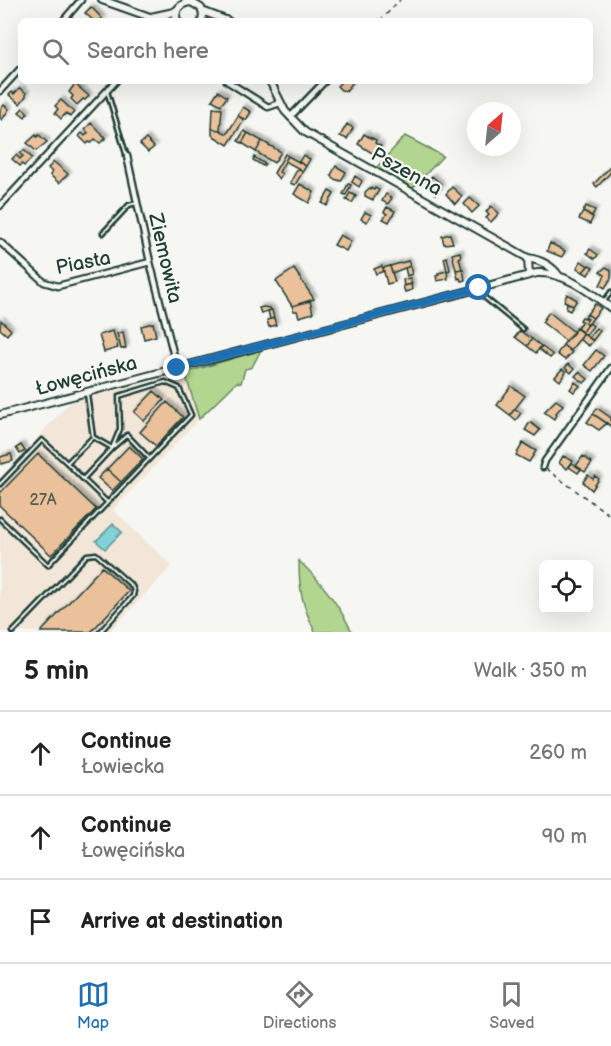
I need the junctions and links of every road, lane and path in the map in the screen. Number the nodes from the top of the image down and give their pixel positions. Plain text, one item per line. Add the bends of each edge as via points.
1 (81, 0) edge
2 (102, 0) edge
3 (400, 0) edge
4 (178, 8) junction
5 (202, 11) junction
6 (150, 17) junction
7 (66, 18) edge
8 (156, 18) edge
9 (176, 18) edge
10 (202, 18) edge
11 (220, 18) edge
12 (383, 18) edge
13 (18, 71) edge
14 (113, 84) edge
15 (232, 84) edge
16 (271, 84) edge
17 (322, 84) edge
18 (0, 91) edge
19 (107, 91) junction
20 (280, 103) junction
21 (290, 117) junction
22 (127, 156) joint
23 (137, 203) junction
24 (0, 206) edge
25 (103, 233) dead end
26 (0, 242) edge
27 (531, 258) junction
28 (150, 262) junction
29 (537, 273) junction
30 (528, 275) junction
31 (559, 276) junction
32 (479, 288) junction
33 (611, 292) edge
34 (604, 303) junction
35 (611, 308) edge
36 (523, 329) dead end
37 (177, 368) junction
38 (611, 368) edge
39 (87, 392) junction
40 (0, 415) edge
41 (93, 437) junction
42 (112, 448) junction
43 (149, 458) junction
44 (67, 463) junction
45 (543, 467) joint
46 (83, 479) junction
47 (0, 484) edge
48 (107, 502) junction
49 (611, 516) edge
50 (0, 519) edge
51 (16, 629) junction
52 (13, 632) edge
53 (19, 632) edge
54 (100, 632) edge

1 - 7 street
2 - 6 street
3 - 12 path
4 - 5 street via 191,2
4 - 6 street
4 - 9 street
5 - 10 street
5 - 11 street
6 - 8 street
13 - 18 street
14 - 19 street
15 - 20 street via 268,107
16 - 20 street, Pszenna
17 - 21 street
19 - 22 lane
19 - 24 street
20 - 21 street, Pszenna
21 - 27 street, Pszenna via 318,140
22 - 23 street, Ziemowita
23 - 25 lane via 129,205
23 - 28 street, Ziemowita
26 - 28 street, Piasta via 44,282 58,286
27 - 29 street
27 - 30 street
27 - 31 street, Pszenna
28 - 37 street, Ziemowita
29 - 30 street, Łowęcińska
29 - 31 street
30 - 32 street, Łowęcińska
31 - 34 street, Pszenna
32 - 36 lane via 484,297
32 - 37 street, Łowęcińska
33 - 34 lane
34 - 35 street, Pszenna
37 - 39 street, Łowęcińska
38 - 45 street
39 - 40 street, Łowęcińska
39 - 41 lane
41 - 42 lane
41 - 44 lane
42 - 43 lane via 127,435
42 - 43 lane via 120,429 119,396 165,382 179,388 191,415
42 - 46 lane
43 - 48 lane
44 - 46 lane
44 - 47 lane via 42,440
45 - 49 path
46 - 48 lane
48 - 50 lane via 48,565
51 - 52 lane
51 - 53 lane
51 - 54 lane via 87,555 96,554 134,591

